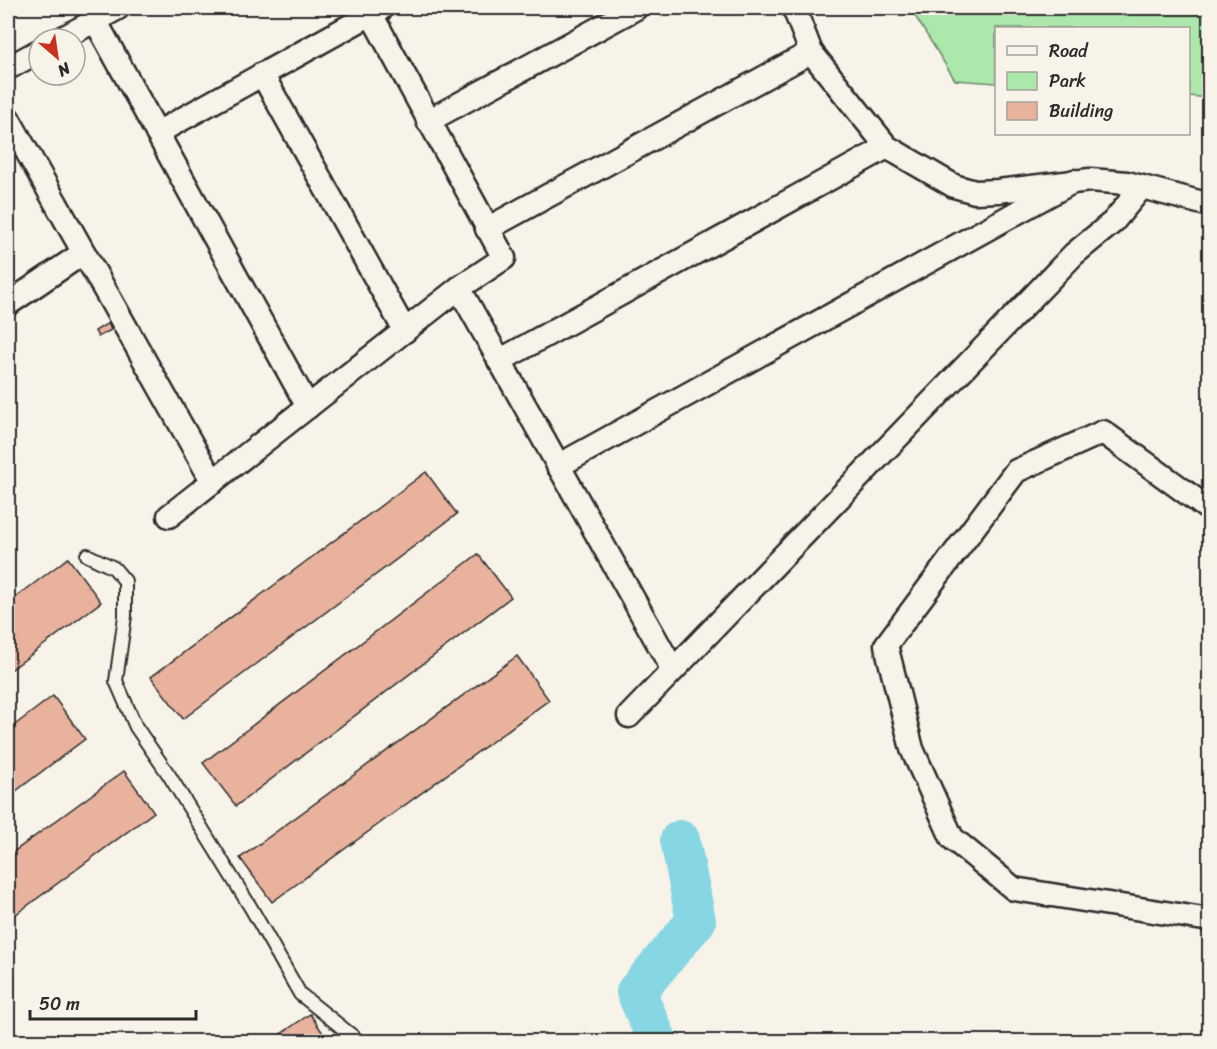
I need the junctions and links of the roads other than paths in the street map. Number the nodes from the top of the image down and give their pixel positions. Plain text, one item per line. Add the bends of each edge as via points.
1 (118, 8) edge
2 (636, 8) edge
3 (794, 8) edge
4 (376, 11) edge
5 (95, 20) junction
6 (82, 27) edge
7 (811, 52) junction
8 (27, 58) edge
9 (8, 68) edge
10 (262, 74) junction
11 (8, 118) edge
12 (428, 121) junction
13 (157, 133) junction
14 (887, 147) junction
15 (1074, 181) junction
16 (1142, 187) junction
17 (1209, 205) edge
18 (487, 230) junction
19 (83, 253) junction
20 (459, 288) junction
21 (8, 304) edge
22 (405, 331) junction
23 (499, 361) junction
24 (308, 407) junction
25 (558, 466) junction
26 (213, 482) junction
27 (1209, 510) edge
28 (169, 516) dead end
29 (87, 555) dead end
30 (673, 670) junction
31 (629, 716) dead end
32 (1209, 920) edge
33 (360, 1041) edge

1 - 5 street
2 - 12 street
3 - 7 street
4 - 10 street
4 - 12 street
5 - 6 street
5 - 13 street
7 - 14 street
7 - 18 street
8 - 9 street
10 - 13 street
10 - 22 street
11 - 19 street
12 - 18 street
13 - 24 street
14 - 15 street via 954,186 975,192
14 - 23 street
15 - 16 street
15 - 25 street
16 - 17 street
16 - 30 street via 1113,222 1074,254
18 - 20 street via 504,258
19 - 21 street
19 - 26 street
20 - 22 street
20 - 23 street
22 - 24 street
23 - 25 street
24 - 26 street
25 - 30 street
26 - 28 street
27 - 32 street via 1103,432 1016,471 886,645 912,749 952,838 1014,890
29 - 33 lane via 114,568 125,580 125,615 116,681 136,727 251,908 300,994
30 - 31 street

